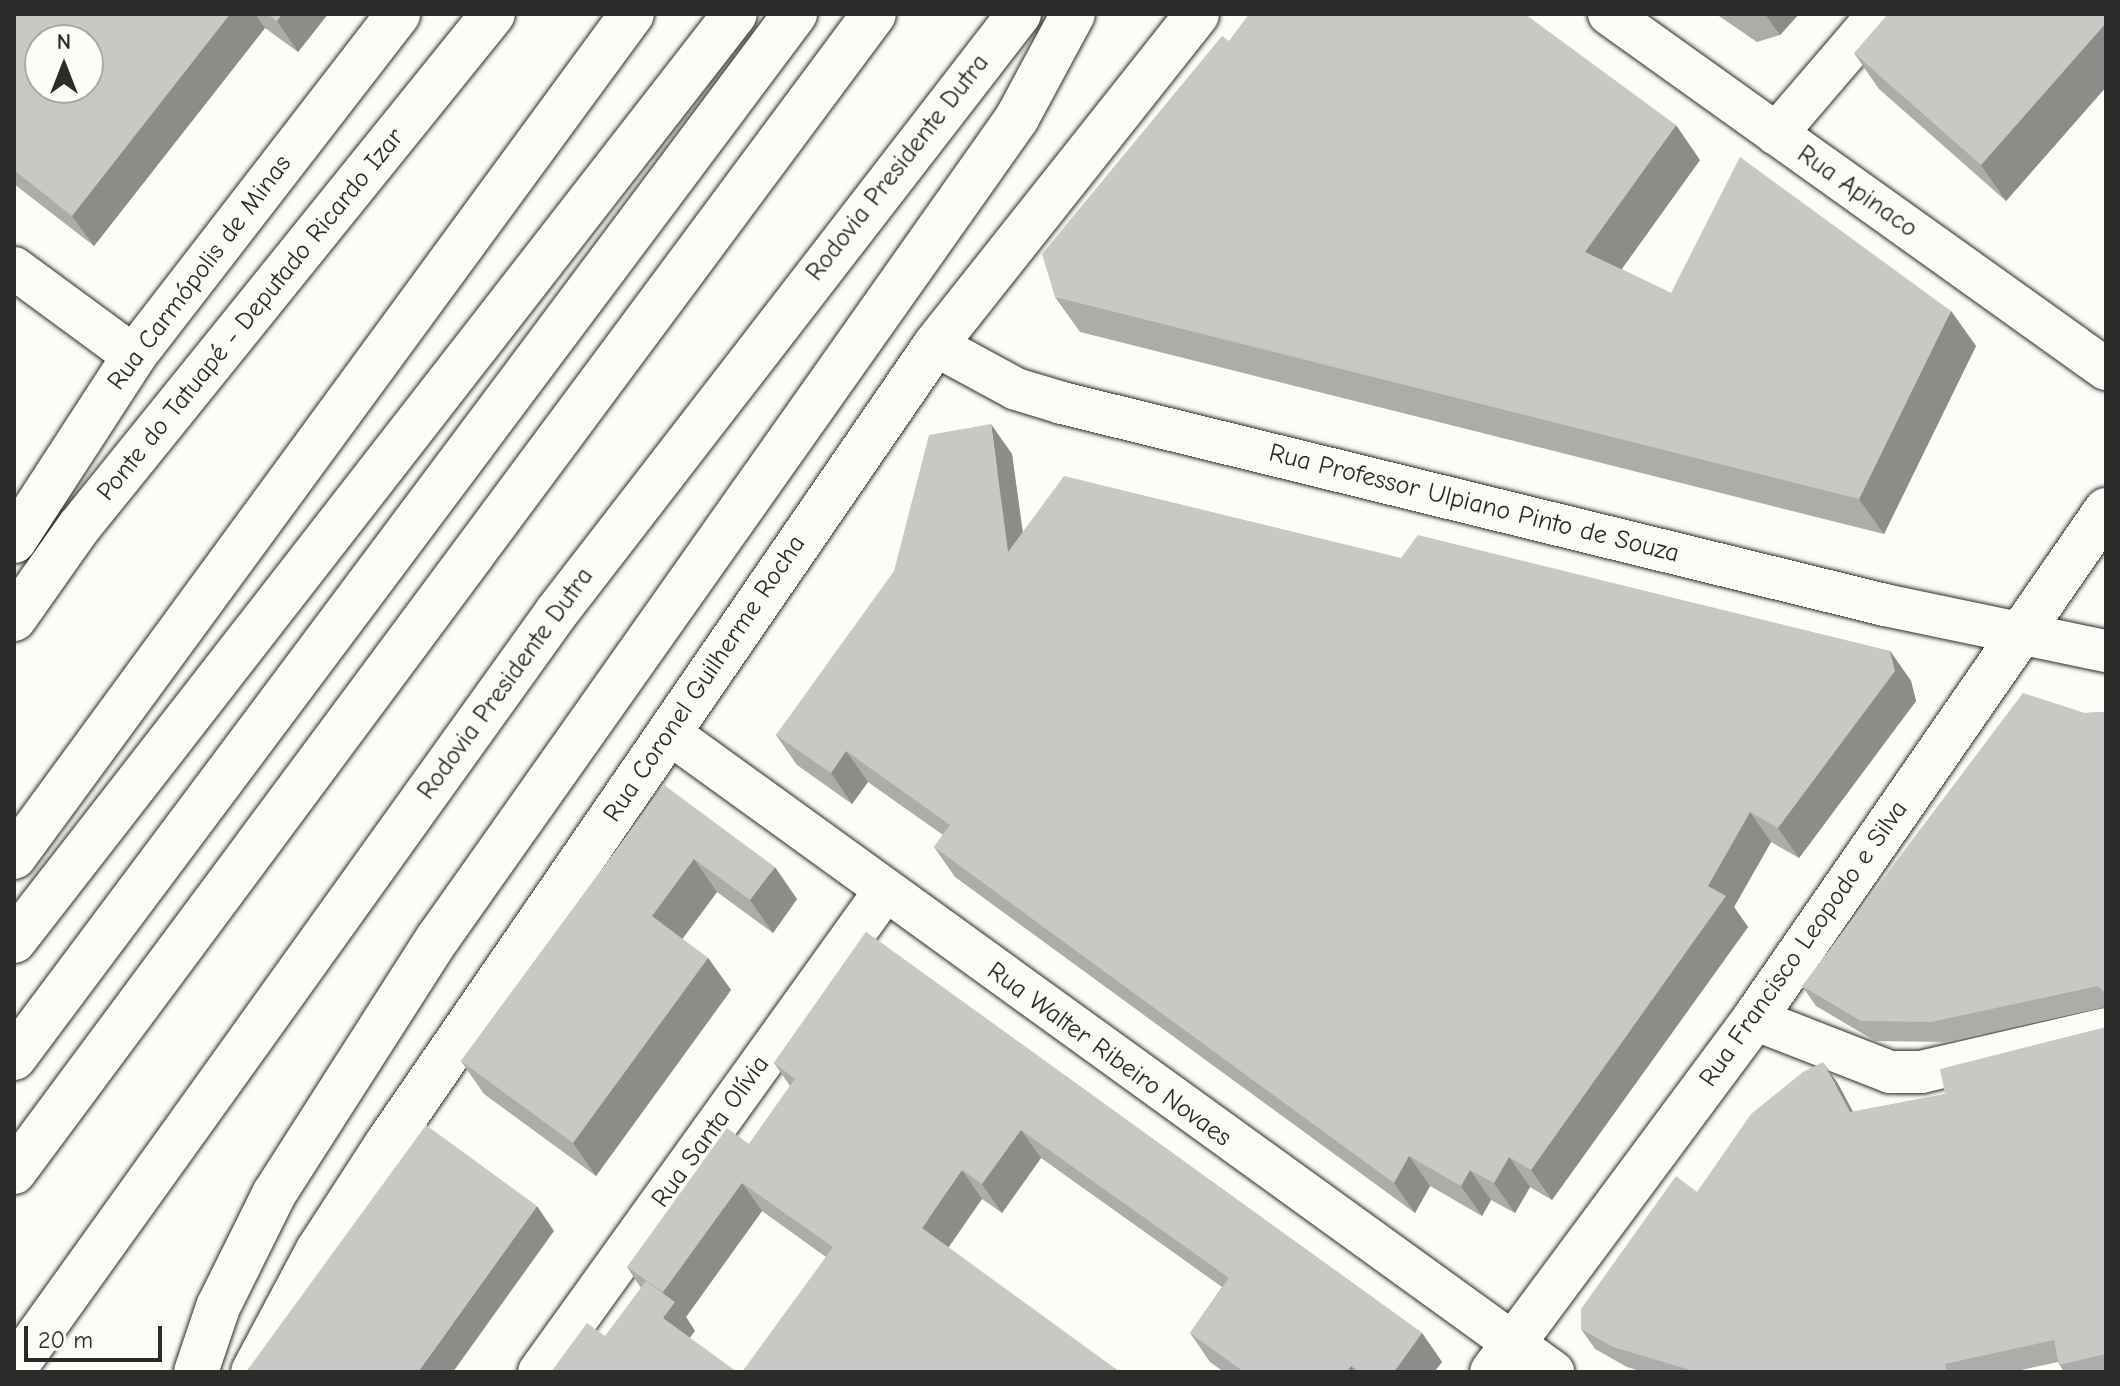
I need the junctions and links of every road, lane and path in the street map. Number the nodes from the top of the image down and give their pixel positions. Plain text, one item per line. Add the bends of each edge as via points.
1 (398, 14) edge
2 (493, 14) edge
3 (632, 14) edge
4 (735, 14) edge
5 (795, 14) edge
6 (874, 14) edge
7 (1019, 14) edge
8 (1073, 14) edge
9 (1197, 14) edge
10 (1609, 14) edge
11 (1879, 14) edge
12 (1776, 134) junction
13 (14, 268) edge
14 (935, 345) junction
15 (134, 356) junction
16 (2106, 369) edge
17 (2106, 510) edge
18 (14, 541) edge
19 (14, 619) edge
20 (2023, 633) junction
21 (2106, 651) edge
22 (669, 733) junction
23 (14, 857) edge
24 (884, 892) junction
25 (14, 941) edge
26 (1754, 1019) junction
27 (2106, 1029) edge
28 (14, 1058) edge
29 (14, 1172) edge
30 (1501, 1359) edge
31 (14, 1369) edge
32 (196, 1372) edge
33 (253, 1372) edge
34 (539, 1372) edge
35 (1553, 1372) edge

1 - 15 main road, Rua Carmópolis de Minas
2 - 19 main road, Ponte do Tatuapé - Deputado Ricardo Izar via 79,527
3 - 23 main road
4 - 25 main road
5 - 28 main road
6 - 29 main road
7 - 31 main road, Rodovia Presidente Dutra via 556,613
8 - 32 main road via 1017,118 438,938 274,1194 218,1307
9 - 14 main road, Rua Coronel Guilherme Rocha
10 - 12 street, Rua Apinaco
11 - 12 street
12 - 16 street, Rua Apinaco
13 - 15 street
14 - 20 street, Rua Professor Ulpiano Pinto de Souza via 1016,389 1062,403
14 - 22 main road, Rua Coronel Guilherme Rocha
15 - 18 main road, Rua Carmópolis de Minas
17 - 20 main road, Rua Francisco Leopodo e Silva
20 - 21 street, Rua Professor Ulpiano Pinto de Souza
20 - 26 main road, Rua Francisco Leopodo e Silva
22 - 24 street, Rua Walter Ribeiro Novaes
22 - 33 main road, Rua Coronel Guilherme Rocha via 318,1250
24 - 30 street, Rua Walter Ribeiro Novaes
24 - 34 street, Rua Santa Olívia
26 - 27 street via 1890,1072 1921,1072
26 - 30 main road, Rua Francisco Leopodo e Silva
30 - 35 street, Rua Walter Ribeiro Novaes

